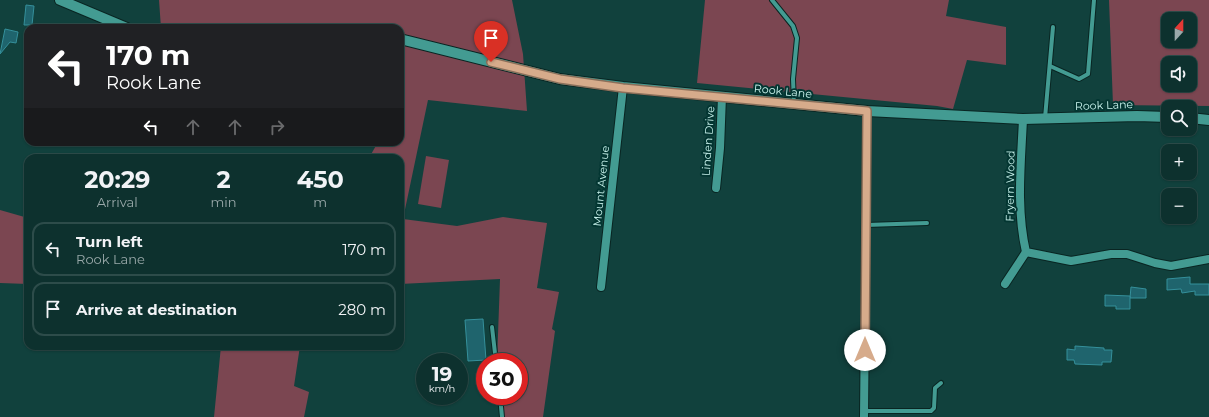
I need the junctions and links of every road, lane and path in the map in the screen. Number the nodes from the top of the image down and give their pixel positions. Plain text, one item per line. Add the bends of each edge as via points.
1 (60, 0) edge
2 (772, 0) edge
3 (1094, 0) edge
4 (117, 24) edge
5 (1053, 27) dead end
6 (404, 40) edge
7 (1050, 66) junction
8 (623, 88) junction
9 (722, 96) junction
10 (794, 104) junction
11 (867, 111) junction
12 (1161, 117) edge
13 (1045, 118) junction
14 (1023, 119) junction
15 (1197, 119) edge
16 (1209, 120) edge
17 (716, 188) dead end
18 (927, 223) dead end
19 (865, 225) junction
20 (1026, 252) junction
21 (1206, 260) edge
22 (1005, 284) dead end
23 (602, 287) dead end
24 (492, 327) dead end
25 (495, 353) edge
26 (941, 383) dead end
27 (501, 405) edge
28 (864, 414) edge
29 (502, 417) edge

1 - 4 main road
2 - 10 lane via 793,26 797,38 793,79
3 - 7 lane via 1088,74 1079,79
5 - 7 lane
6 - 8 main road, Rook Lane via 560,79
7 - 13 lane
8 - 9 main road, Rook Lane
8 - 23 street, Mount Avenue
9 - 10 main road, Rook Lane
9 - 17 street, Linden Drive
10 - 11 main road, Rook Lane
11 - 14 main road, Rook Lane
11 - 19 street
12 - 13 main road, Rook Lane
13 - 14 main road, Rook Lane
14 - 20 street, Fryern Wood via 1019,207
15 - 16 main road
18 - 19 lane
19 - 28 street
20 - 21 street via 1062,261 1127,254 1155,264 1171,266
20 - 22 street
24 - 25 lane
26 - 28 lane via 935,388 934,408 931,411
27 - 29 lane

